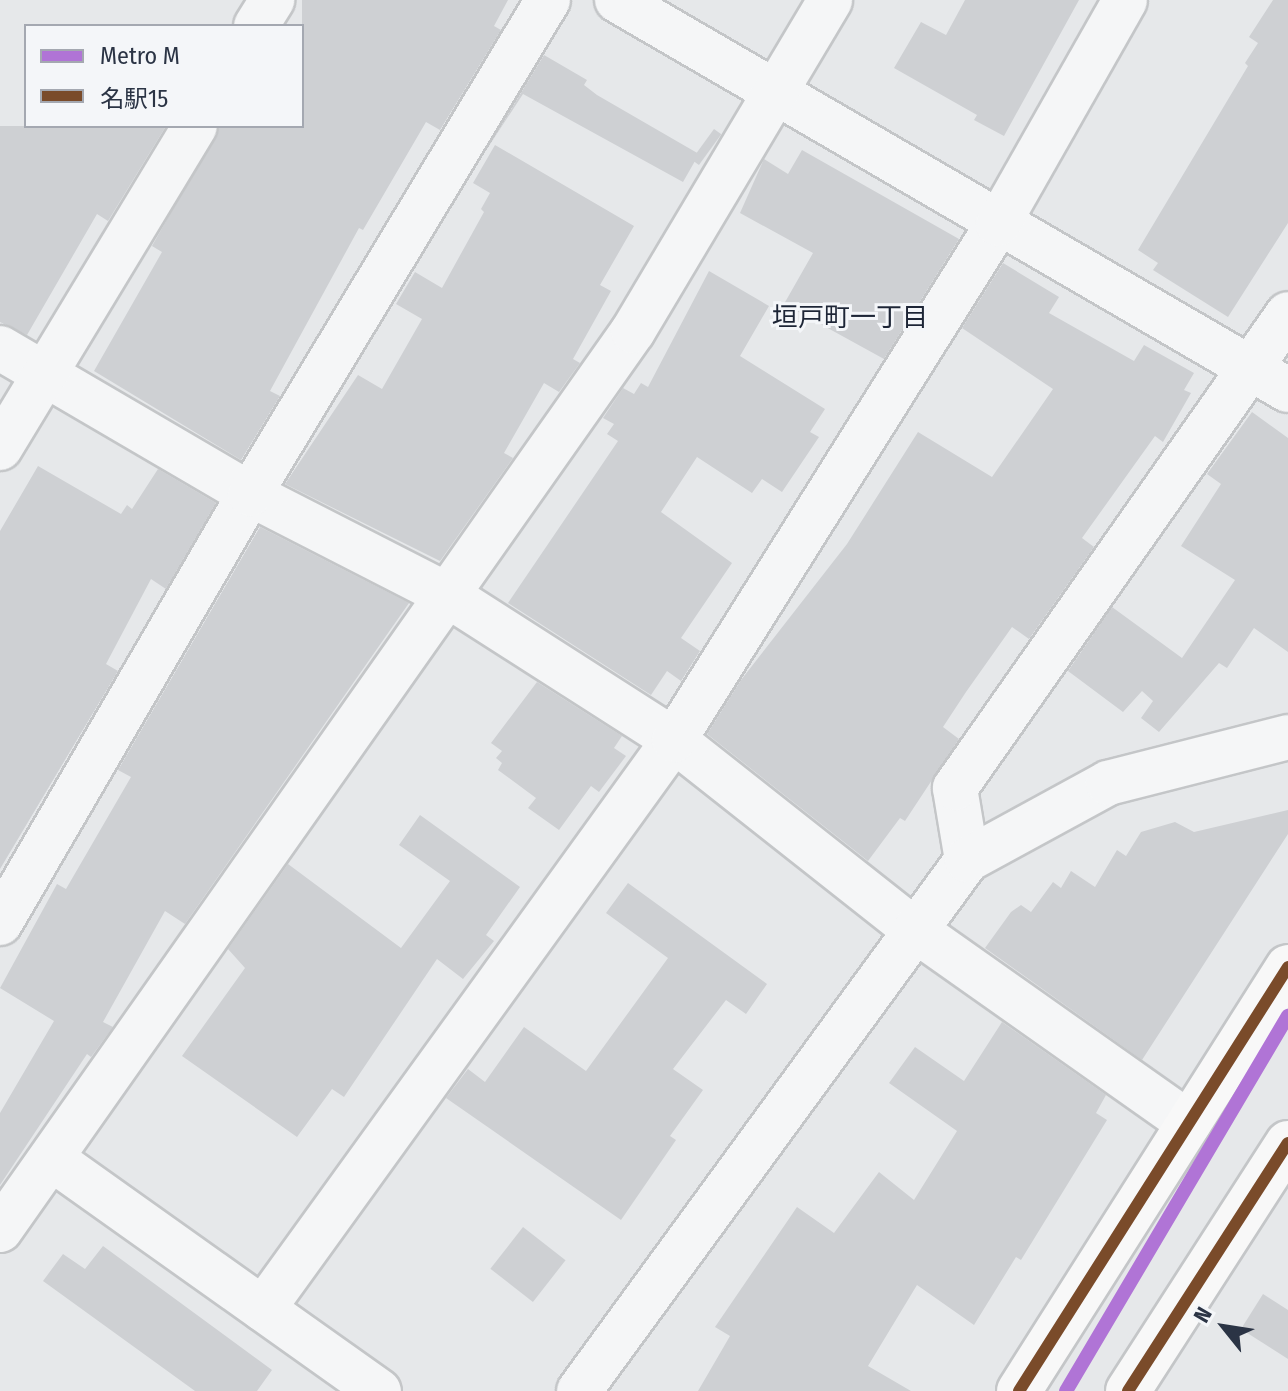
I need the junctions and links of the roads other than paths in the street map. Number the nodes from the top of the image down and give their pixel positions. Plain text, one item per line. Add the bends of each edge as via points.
1 (272, 0) edge
2 (548, 0) edge
3 (617, 0) edge
4 (830, 0) edge
5 (1125, 0) edge
6 (257, 24) edge
7 (774, 93) junction
8 (194, 128) edge
9 (998, 224) junction
10 (1288, 314) edge
11 (0, 348) edge
12 (45, 372) junction
13 (1270, 380) edge
14 (0, 448) edge
15 (250, 494) junction
16 (449, 596) junction
17 (1288, 737) edge
18 (674, 740) junction
19 (967, 860) junction
20 (0, 923) edge
21 (915, 930) junction
22 (1288, 967) edge
23 (1189, 1123) junction
24 (52, 1159) junction
25 (1282, 1168) edge
26 (0, 1230) edge
27 (263, 1309) junction
28 (379, 1391) edge
29 (579, 1391) edge
30 (1019, 1391) edge
31 (1128, 1391) edge

1 - 6 street
2 - 15 street
3 - 7 street
4 - 7 street
5 - 9 street
7 - 9 street
7 - 16 street via 633,331
8 - 12 street
9 - 13 street
9 - 18 street
10 - 13 street
11 - 12 street
12 - 14 street
12 - 15 street
13 - 19 street via 955,788
15 - 16 street
15 - 20 street
16 - 18 street
16 - 24 street
17 - 19 street via 1108,783
18 - 21 street
18 - 27 street
19 - 21 street
21 - 23 street
21 - 29 street
22 - 23 main road
23 - 30 main road
24 - 26 street
24 - 27 street
25 - 31 main road
27 - 28 street

